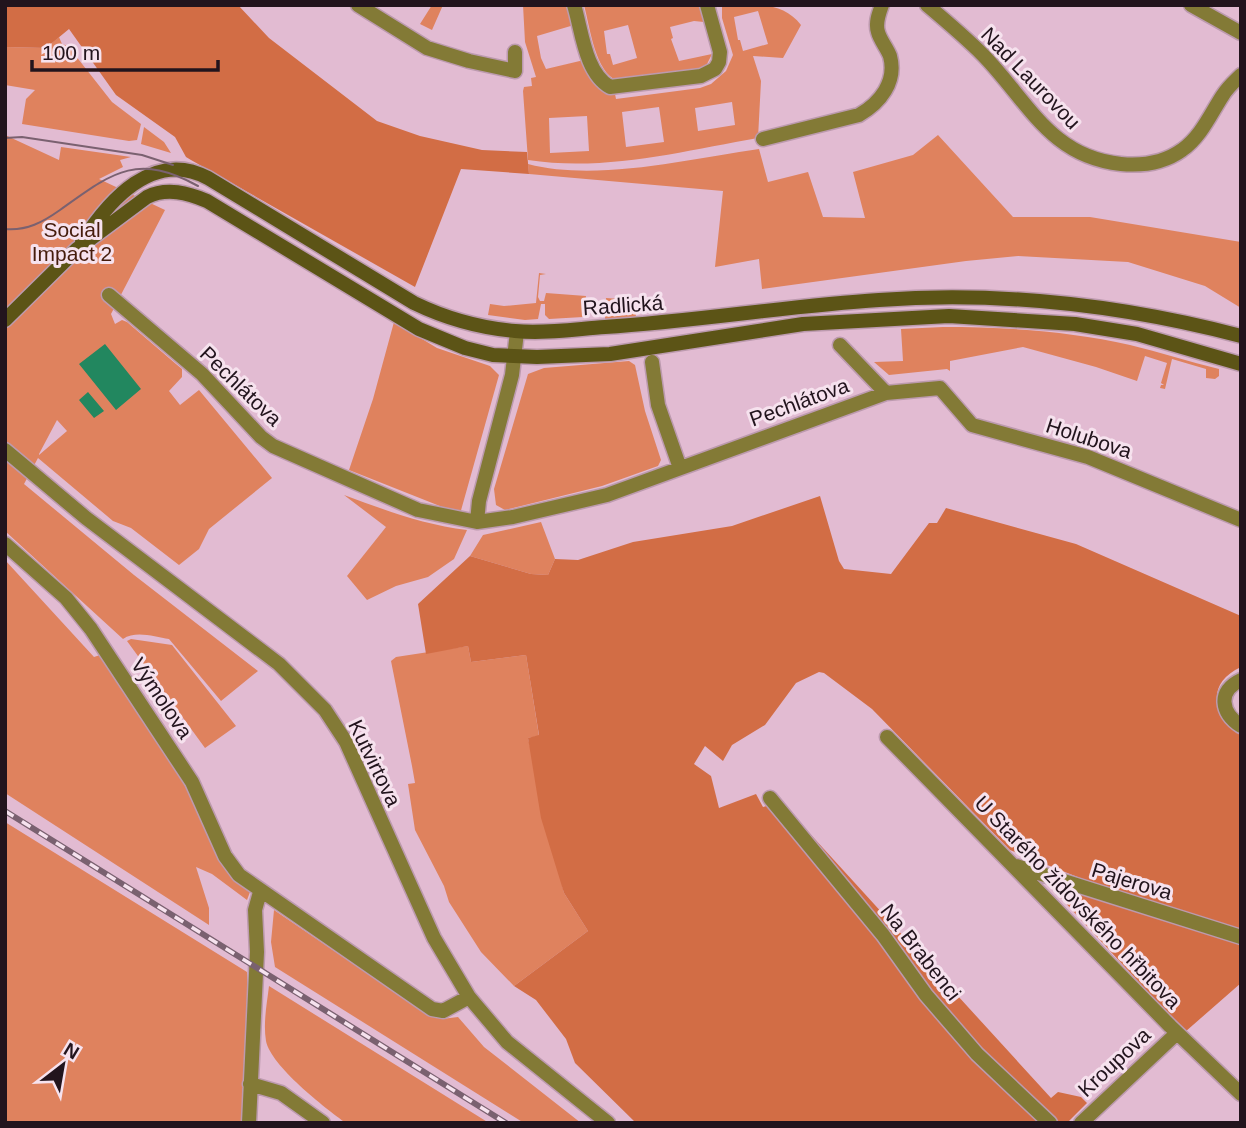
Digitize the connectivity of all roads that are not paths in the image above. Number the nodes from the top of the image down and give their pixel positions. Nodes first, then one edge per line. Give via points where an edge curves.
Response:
1 (358, 5) edge
2 (574, 5) edge
3 (707, 5) edge
4 (882, 5) edge
5 (927, 5) edge
6 (1191, 5) edge
7 (1241, 33) edge
8 (515, 52) dead end
9 (1241, 75) edge
10 (763, 139) dead end
11 (77, 249) junction
12 (109, 295) dead end
13 (5, 320) edge
14 (517, 331) junction
15 (1241, 336) edge
16 (840, 345) dead end
17 (514, 358) junction
18 (652, 362) dead end
19 (1241, 364) edge
20 (934, 386) joint
21 (886, 393) junction
22 (5, 450) edge
23 (680, 468) junction
24 (1241, 520) edge
25 (477, 522) junction
26 (5, 544) edge
27 (1241, 680) edge
28 (1241, 726) edge
29 (887, 737) dead end
30 (769, 798) dead end
31 (1011, 864) junction
32 (260, 892) junction
33 (1241, 937) edge
34 (468, 997) junction
35 (1177, 1033) junction
36 (250, 1084) junction
37 (1241, 1094) edge
38 (249, 1123) edge
39 (323, 1123) edge
40 (608, 1123) edge
41 (1050, 1123) edge
42 (1081, 1123) edge

1 - 8 street via 427,48 469,61 515,71
2 - 3 street via 592,67 610,87 701,76 715,69 720,52
4 - 10 street via 877,31 892,71 881,97 859,114
5 - 9 street, Nad Laurovou via 984,57 1046,130 1075,151 1104,162 1146,164 1180,152 1198,136 1225,91
6 - 7 street
11 - 13 main road, Radlická
11 - 14 main road, Radlická via 98,217 134,184 156,172 185,169 208,178 414,303 449,318
11 - 17 main road, Radlická via 150,195 163,191 190,195 227,212 436,338
12 - 25 street, Pechlátova via 202,374 273,446 418,510
14 - 15 main road, Radlická via 641,325 800,306 948,297 1086,304
14 - 17 street
16 - 21 street
17 - 19 main road, Radlická via 610,354 803,324 949,316 1075,324 1137,334
17 - 25 street
18 - 23 street via 658,405
20 - 21 street, Pechlátova
20 - 24 street, Holubova via 945,391 972,425 1088,457
21 - 23 street, Pechlátova
22 - 34 street, Kutvirtova via 86,518 279,664 325,710 346,742 434,938
23 - 25 street, Pechlátova via 607,495
26 - 32 street, Výmolova via 66,598 91,629 192,782 233,869
27 - 28 street via 1228,689 1223,705
29 - 31 street, U Starého židovského hřbitova
30 - 41 street, Na Brabenci via 977,1054
31 - 33 street, Pajerova
31 - 35 street, U Starého židovského hřbitova
32 - 34 street, Výmolova via 432,1009 443,1011
32 - 36 street via 255,910
34 - 40 street, Kutvirtova via 507,1042
35 - 37 street, U Starého židovského hřbitova
35 - 42 street, Kroupova
36 - 38 street
36 - 39 street via 281,1093

